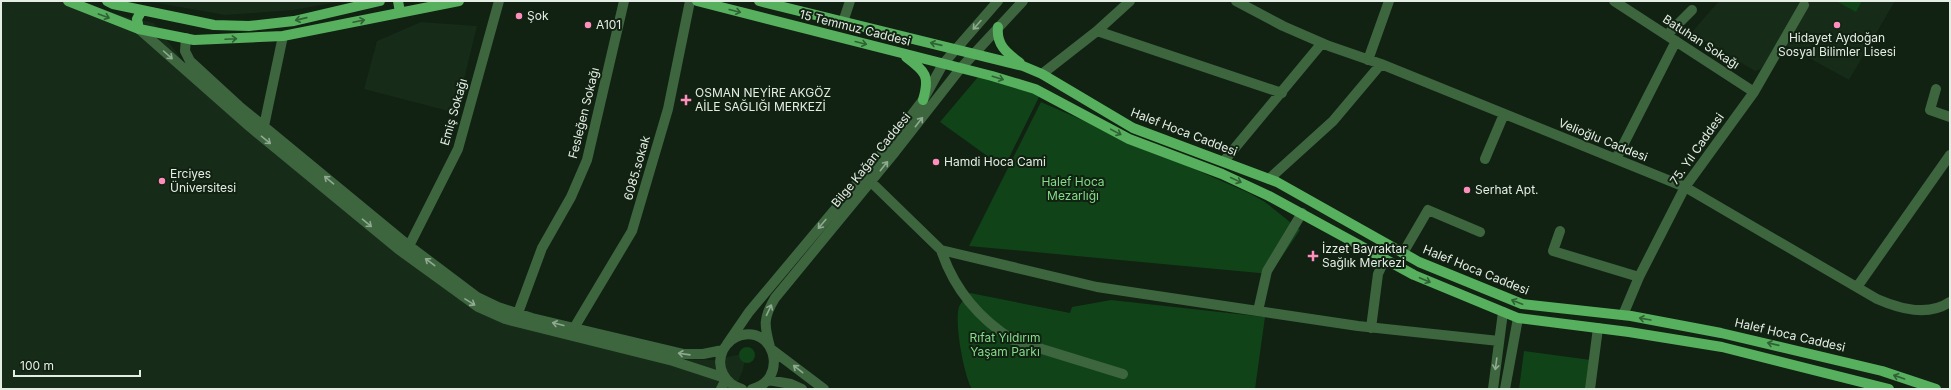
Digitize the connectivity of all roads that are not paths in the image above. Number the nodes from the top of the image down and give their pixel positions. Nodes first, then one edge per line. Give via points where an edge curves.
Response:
1 (68, 1) edge
2 (380, 1) edge
3 (398, 1) edge
4 (459, 1) edge
5 (499, 1) edge
6 (624, 1) edge
7 (690, 1) edge
8 (697, 1) edge
9 (759, 1) edge
10 (850, 1) edge
11 (998, 1) edge
12 (1023, 1) edge
13 (1130, 1) edge
14 (1236, 1) edge
15 (1389, 1) edge
16 (1614, 1) edge
17 (111, 2) edge
18 (128, 4) edge
19 (417, 5) edge
20 (1804, 5) dead end
21 (142, 10) junction
22 (1692, 10) dead end
23 (400, 12) junction
24 (180, 18) junction
25 (843, 22) junction
26 (998, 27) junction
27 (139, 29) junction
28 (1097, 31) junction
29 (283, 36) junction
30 (186, 38) junction
31 (1671, 38) junction
32 (1322, 43) junction
33 (956, 49) junction
34 (974, 53) junction
35 (901, 54) junction
36 (1368, 60) junction
37 (943, 64) junction
38 (1381, 64) junction
39 (1023, 66) junction
40 (960, 69) junction
41 (1042, 74) junction
42 (1936, 89) dead end
43 (1754, 92) junction
44 (1282, 93) junction
45 (923, 100) junction
46 (1504, 114) junction
47 (1950, 117) edge
48 (264, 126) junction
49 (1950, 155) edge
50 (1485, 159) dead end
51 (1616, 159) junction
52 (1224, 161) junction
53 (1269, 179) junction
54 (871, 182) junction
55 (1685, 187) junction
56 (1302, 213) junction
57 (1560, 231) dead end
58 (1480, 232) dead end
59 (409, 246) junction
60 (941, 250) junction
61 (1403, 253) junction
62 (1385, 259) junction
63 (1639, 277) junction
64 (1857, 287) junction
65 (1950, 302) edge
66 (1258, 311) junction
67 (1503, 312) junction
68 (518, 313) junction
69 (1623, 316) junction
70 (1518, 318) junction
71 (574, 328) junction
72 (1371, 328) junction
73 (1598, 328) junction
74 (1499, 341) junction
75 (725, 347) junction
76 (771, 348) junction
77 (1123, 374) dead end
78 (725, 378) junction
79 (768, 380) junction
80 (721, 389) edge
81 (742, 389) edge
82 (752, 389) edge
83 (802, 389) edge
84 (824, 389) edge
85 (1493, 389) edge
86 (1505, 389) edge
87 (1590, 389) edge
88 (1889, 389) edge
89 (1936, 389) edge

1 -> 27 main road
2 -> 24 main road via 294,21 249,26 214,25
3 - 23 main road
4 - 19 main road
5 - 59 street, Emiş Sokağı via 458,149
6 - 68 street, Fesleğen Sokağı via 587,160 571,197 542,248
7 - 71 street, 6085.sokak via 668,109 632,232
8 -> 35 main road, 15 Temmuz Caddesi
9 - 25 main road, 15 Temmuz Caddesi
10 - 25 street
11 -> 33 street, Bilge Kağan Caddesi
12 - 26 street, Bilge Kağan Caddesi
13 - 28 street
14 - 32 street, Velioğlu Caddesi via 1282,26
15 - 36 street
16 - 31 street, Batuhan Sokağı
17 - 18 main road
18 - 21 main road
19 - 23 main road
20 - 43 street, 75. Yıl Caddesi
21 - 24 main road
21 - 27 main road via 137,19
22 - 31 street
29 -> 23 main road
24 - 30 main road via 186,29
33 -> 25 main road, 15 Temmuz Caddesi
26 - 34 street, Bilge Kağan Caddesi
26 - 39 main road via 997,34 1003,49
27 - 30 main road
27 -> 78 street via 398,249 478,307 505,319 673,361
28 - 41 street
28 - 44 street
30 -> 29 main road
29 - 48 street
30 - 48 street via 185,51 190,61
31 - 43 street, Batuhan Sokağı
31 - 51 street
32 - 36 street, Velioğlu Caddesi
32 - 44 street
33 - 34 main road, 15 Temmuz Caddesi
33 - 37 street, Bilge Kağan Caddesi
34 - 39 main road, Halef Hoca Caddesi
34 - 40 street, Bilge Kağan Caddesi
35 - 37 main road, 15 Temmuz Caddesi
35 - 45 main road via 926,77 928,84
36 - 38 street, Velioğlu Caddesi
37 - 40 main road, 15 Temmuz Caddesi
37 - 45 street, Bilge Kağan Caddesi
38 - 46 street, Velioğlu Caddesi
38 - 53 street via 1333,121
39 - 41 main road, Halef Hoca Caddesi
54 -> 40 street, Bilge Kağan Caddesi
40 -> 56 main road, Halef Hoca Caddesi via 1035,89 1129,139 1222,174
41 - 52 main road, Halef Hoca Caddesi via 1133,128
42 - 47 street via 1930,110
43 - 55 street, 75. Yıl Caddesi
44 - 52 street
45 -> 75 street, Bilge Kağan Caddesi via 888,146 749,312
46 - 50 street
46 - 51 street, Velioğlu Caddesi
59 -> 48 street
49 - 64 street
51 - 55 street, Velioğlu Caddesi
52 - 53 main road, Halef Hoca Caddesi
53 - 61 main road, Halef Hoca Caddesi
54 - 60 street
76 -> 54 street, Bilge Kağan Caddesi via 764,326 770,306
55 - 63 street, 75. Yıl Caddesi
55 - 64 street, Velioğlu Caddesi
56 - 62 main road, Halef Hoca Caddesi
56 - 66 street via 1267,271
57 - 63 street via 1553,251
58 - 61 street via 1428,210
68 -> 59 street via 477,297
60 - 66 street via 1098,288
60 - 77 street via 950,273 968,303 1004,334 1013,340
69 -> 61 main road, Halef Hoca Caddesi via 1522,304
62 -> 67 main road, Halef Hoca Caddesi via 1414,275
62 - 72 street via 1378,274
63 - 69 street, 75. Yıl Caddesi
64 - 65 street, Velioğlu Caddesi via 1886,303 1915,310 1934,309
66 - 72 street
67 - 70 main road, Halef Hoca Caddesi
67 - 74 street
71 -> 68 street
89 -> 69 main road, Halef Hoca Caddesi via 1882,371 1793,349
70 - 73 main road, Halef Hoca Caddesi
70 - 86 street
75 -> 71 street via 703,354 684,354
72 - 74 street
73 - 87 street
73 - 88 main road, Halef Hoca Caddesi via 1722,348
74 -> 85 street
75 - 76 street via 739,336 753,335 766,341
75 - 78 street via 720,364
76 - 79 street, Bilge Kağan Caddesi via 775,360
84 -> 76 street
78 - 80 street
78 - 81 street
79 - 82 street
79 - 83 street via 791,384

